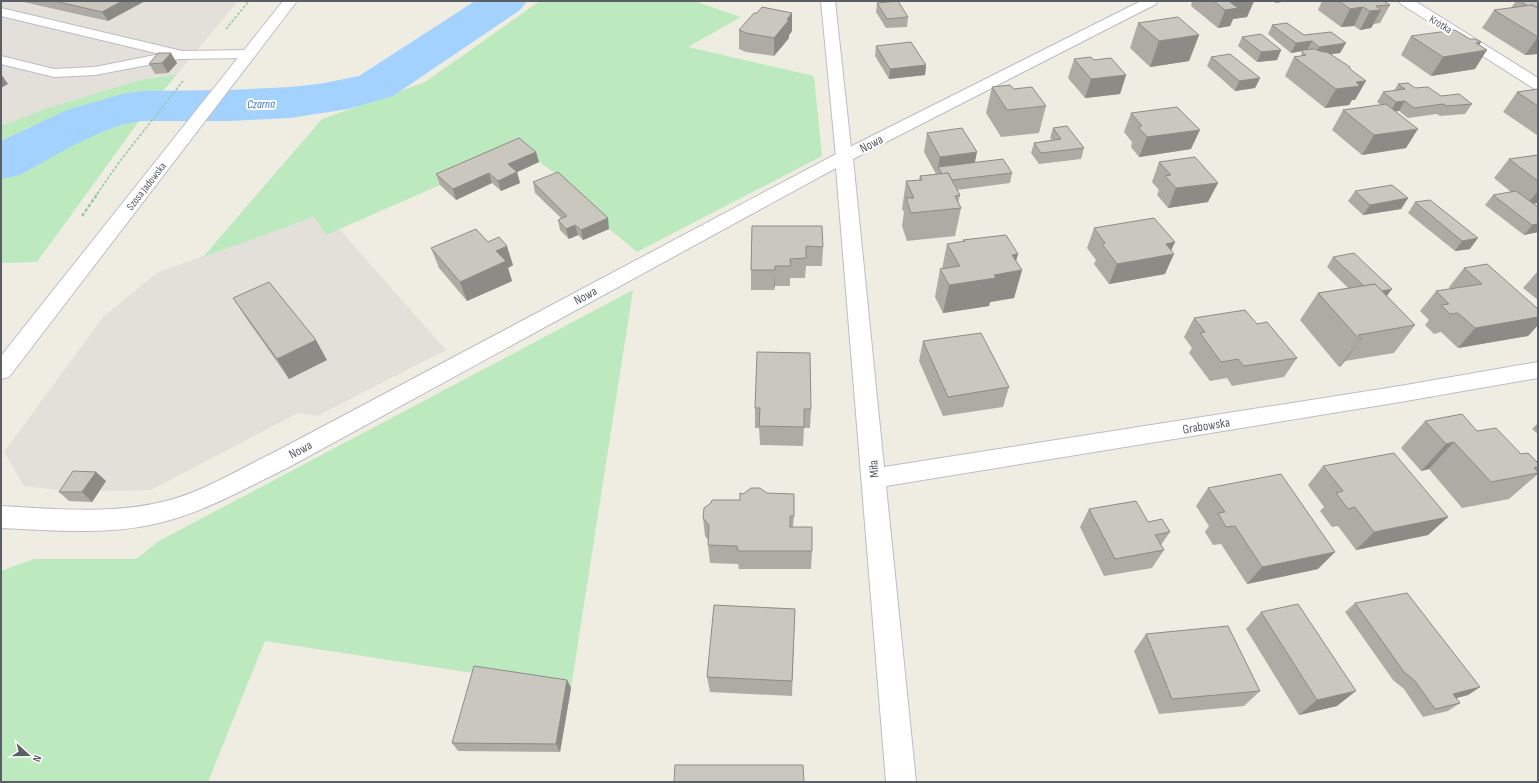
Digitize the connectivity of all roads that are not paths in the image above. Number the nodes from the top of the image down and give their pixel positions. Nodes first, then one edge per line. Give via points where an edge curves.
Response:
1 (290, 1) edge
2 (828, 1) edge
3 (1151, 1) edge
4 (1406, 1) edge
5 (1, 12) edge
6 (249, 54) junction
7 (182, 55) junction
8 (1, 60) edge
9 (1538, 84) edge
10 (844, 157) junction
11 (1538, 370) edge
12 (1, 371) edge
13 (874, 478) junction
14 (1, 517) edge
15 (901, 782) edge

1 - 6 street, Szosa Jadowska
2 - 10 street, Miła
3 - 10 street, Nowa
4 - 9 street, Krótka
5 - 7 street
6 - 7 street
6 - 12 street, Szosa Jadowska
7 - 8 street via 95,71 54,72
10 - 13 street, Miła
10 - 14 street, Nowa via 281,460 196,500 170,510 112,519
11 - 13 street, Grabowska
13 - 15 street, Miła

